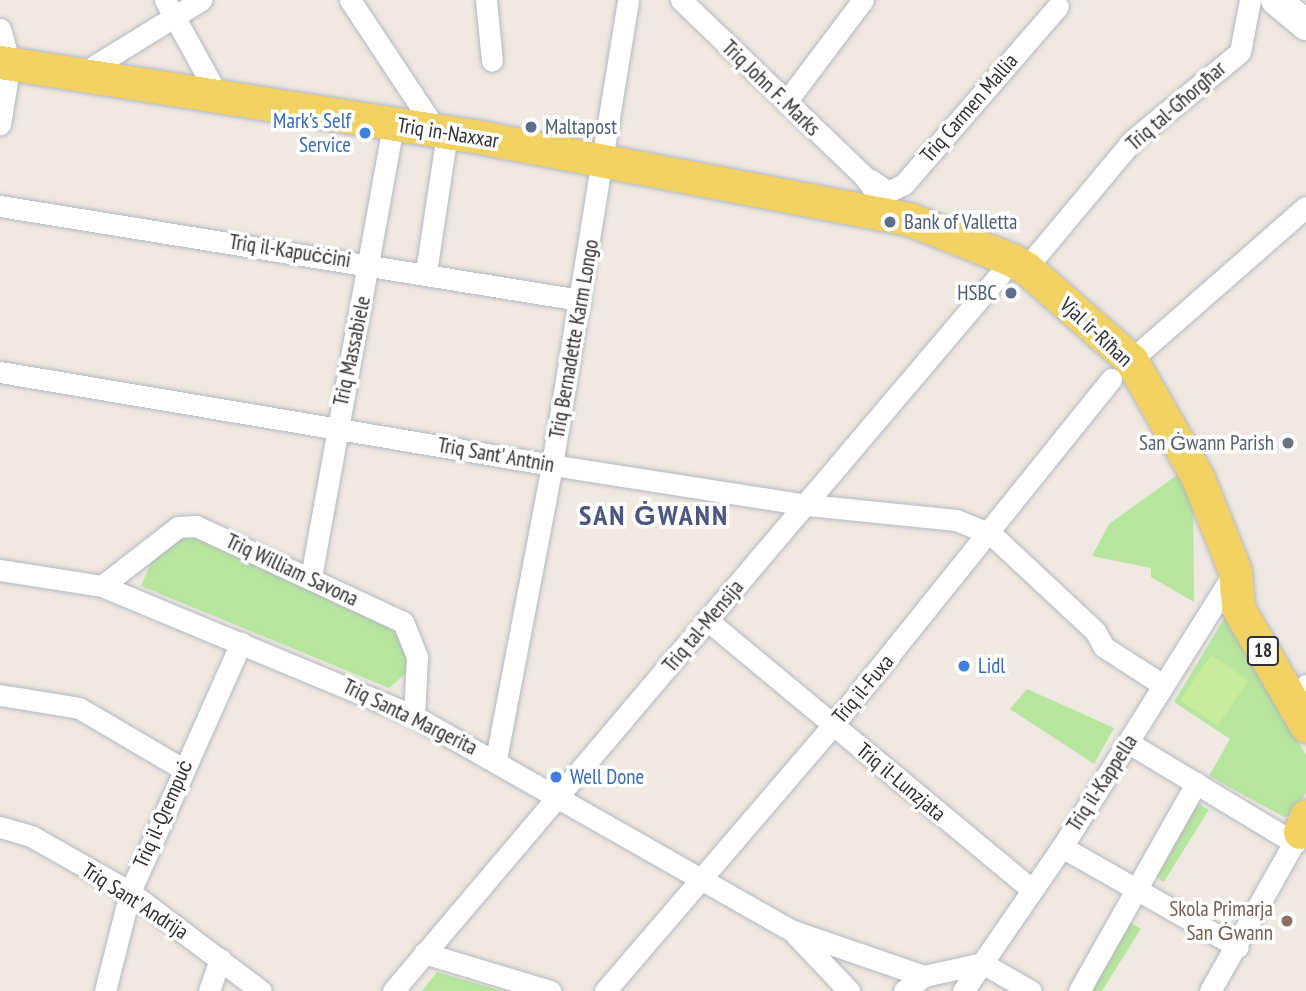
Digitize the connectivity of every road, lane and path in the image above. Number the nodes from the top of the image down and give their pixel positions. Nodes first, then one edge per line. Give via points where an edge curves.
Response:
1 (201, 0) edge
2 (350, 0) edge
3 (486, 0) edge
4 (628, 0) edge
5 (681, 0) edge
6 (863, 0) edge
7 (1250, 0) edge
8 (1276, 0) edge
9 (1058, 6) dead end
10 (170, 8) edge
11 (1306, 25) edge
12 (0, 29) edge
13 (492, 61) dead end
14 (5, 63) edge
15 (83, 73) junction
16 (217, 94) junction
17 (786, 102) junction
18 (0, 124) edge
19 (393, 124) junction
20 (442, 132) junction
21 (604, 162) junction
22 (863, 175) junction
23 (904, 184) junction
24 (0, 206) edge
25 (1306, 207) edge
26 (857, 210) junction
27 (901, 218) junction
28 (370, 263) junction
29 (1019, 264) junction
30 (426, 272) junction
31 (580, 300) junction
32 (1121, 369) junction
33 (0, 372) edge
34 (336, 426) junction
35 (552, 466) junction
36 (808, 505) junction
37 (991, 534) junction
38 (0, 570) edge
39 (1235, 571) junction
40 (311, 577) junction
41 (102, 586) junction
42 (707, 620) junction
43 (241, 643) junction
44 (1163, 685) junction
45 (1306, 686) edge
46 (0, 695) edge
47 (414, 716) junction
48 (833, 725) junction
49 (1306, 726) edge
50 (1129, 743) junction
51 (496, 759) junction
52 (183, 769) junction
53 (1196, 783) junction
54 (559, 799) junction
55 (0, 827) edge
56 (1302, 830) edge
57 (1062, 846) junction
58 (699, 880) junction
59 (1135, 889) junction
60 (1032, 890) junction
61 (130, 892) junction
62 (793, 931) junction
63 (1238, 947) junction
64 (424, 953) junction
65 (220, 959) junction
66 (982, 963) junction
67 (924, 975) junction
68 (105, 991) edge
69 (209, 991) edge
70 (261, 991) edge
71 (393, 991) edge
72 (550, 991) edge
73 (604, 991) edge
74 (849, 991) edge
75 (904, 991) edge
76 (963, 991) edge
77 (1031, 991) edge
78 (1079, 991) edge
79 (1210, 991) edge

1 - 10 street
2 - 20 street
3 - 13 street
4 - 21 street, Triq Bernadette Karm Longo
5 - 17 street, Triq John F. Marks
6 - 17 street
7 - 29 street, Triq tal-Għorgħar via 1240,52 1134,139
8 - 11 main road
9 - 23 street, Triq Carmen Mallia
10 - 15 street
10 - 16 street
12 - 14 street
14 - 15 main road, Triq in-Naxxar
14 - 18 street
15 - 16 main road, Triq in-Naxxar
16 - 19 main road, Triq in-Naxxar
17 - 22 street, Triq John F. Marks
19 - 20 main road, Triq in-Naxxar
19 - 28 street, Triq Massabiele
20 - 21 main road, Triq in-Naxxar
20 - 30 street
21 - 26 main road, Triq in-Naxxar
21 - 31 street, Triq Bernadette Karm Longo
22 - 23 street, Triq John F. Marks via 888,192
22 - 26 street via 864,194
22 - 27 street, Triq John F. Marks
23 - 27 street
24 - 28 street, Triq il-Kapuċċini
25 - 32 street, Triq il-Fuxa
26 - 27 main road, Triq in-Naxxar
27 - 29 main road, Triq in-Naxxar
28 - 30 street, Triq il-Kapuċċini
28 - 34 street, Triq Massabiele
29 - 32 main road, Vjal ir-Riħan
29 - 36 street, Triq tal-Mensija
30 - 31 street, Triq il-Kapuċċini
31 - 35 street, Triq Bernadette Karm Longo
32 - 37 street, Triq il-Fuxa
32 - 39 main road, Vjal ir-Riħan via 1197,476
33 - 34 street, Triq Sant' Antnin
34 - 35 street, Triq Sant' Antnin
34 - 40 street, Triq Massabiele
35 - 36 street, Triq Sant' Antnin
35 - 51 street, Triq Bernadette Karm Longo
36 - 37 street, Triq Sant' Antnin via 956,520
36 - 42 street, Triq tal-Mensija
37 - 44 street via 1095,631 1104,647
37 - 48 street, Triq il-Fuxa
38 - 41 street, Triq Santa Margerita
39 - 44 street, Triq il-Kappella
39 - 45 main road, Vjal ir-Riħan / 18 via 1262,602
39 - 49 main road, Vjal ir-Riħan / 18 via 1238,608
40 - 41 street, Triq William Savona via 187,526 178,527
40 - 47 street, Triq William Savona via 403,622 417,657
41 - 43 street, Triq Santa Margerita
42 - 48 street, Triq il-Lunzjata
42 - 54 street, Triq tal-Mensija
43 - 47 street, Triq Santa Margerita
43 - 52 street, Triq il-Qrempuċ
44 - 50 street, Triq il-Kappella
46 - 52 street via 79,708
47 - 51 street, Triq Santa Margerita
48 - 58 street, Triq il-Fuxa
48 - 60 street, Triq il-Lunzjata
50 - 53 street
50 - 57 street, Triq il-Kappella
51 - 54 street, Triq Santa Margerita
52 - 61 street, Triq il-Qrempuċ
53 - 56 street
53 - 59 street
54 - 58 street, Triq Santa Margerita
54 - 64 street, Triq tal-Mensija
55 - 61 street, Triq Sant' Andrija via 31,836
56 - 63 street
57 - 59 street
57 - 60 street, Triq il-Kappella
58 - 62 street, Triq Santa Margerita
58 - 73 street, Triq il-Fuxa
59 - 63 street
59 - 78 street
60 - 66 street, Triq il-Kappella
61 - 65 street, Triq Sant' Andrija
61 - 68 street, Triq il-Qrempuċ
62 - 67 street, Triq Santa Margerita
62 - 74 street, Triq Santa Margerita
63 - 79 street
64 - 71 street, Triq tal-Mensija
64 - 72 street
65 - 69 street
65 - 70 street, Triq Sant' Andrija
66 - 67 street
66 - 76 street, Triq il-Kappella
66 - 77 street
67 - 75 street

